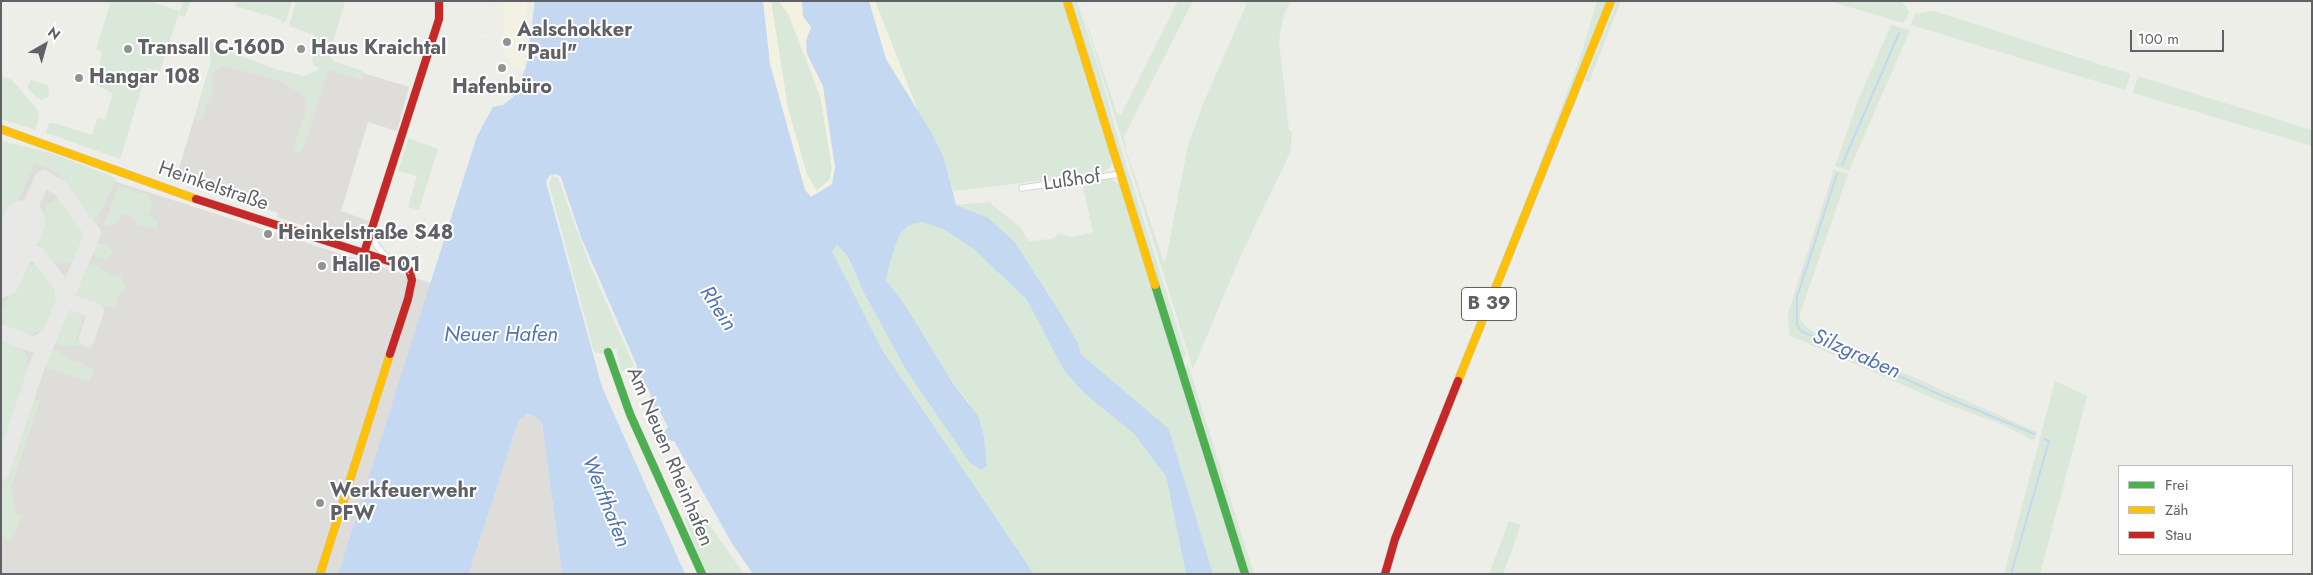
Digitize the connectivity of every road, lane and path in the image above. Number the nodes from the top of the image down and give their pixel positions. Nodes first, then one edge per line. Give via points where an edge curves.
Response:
1 (440, 1) edge
2 (1067, 1) edge
3 (1612, 1) edge
4 (1, 129) edge
5 (1121, 174) junction
6 (1022, 188) dead end
7 (373, 226) junction
8 (364, 253) junction
9 (390, 262) junction
10 (608, 352) dead end
11 (320, 574) edge
12 (702, 574) edge
13 (1245, 574) edge
14 (1385, 574) edge

1 - 7 street via 439,19
2 - 5 street
3 - 14 street, B 39 via 1412,495
4 - 8 street, Heinkelstraße via 192,198
5 - 6 street, Lußhof
5 - 13 street
7 - 8 street
7 - 9 street via 376,245
8 - 9 street, Heinkelstraße
9 - 11 street, Heinkelstraße via 404,266 412,276 408,299
10 - 12 street, Am Neuen Rheinhafen via 630,414

